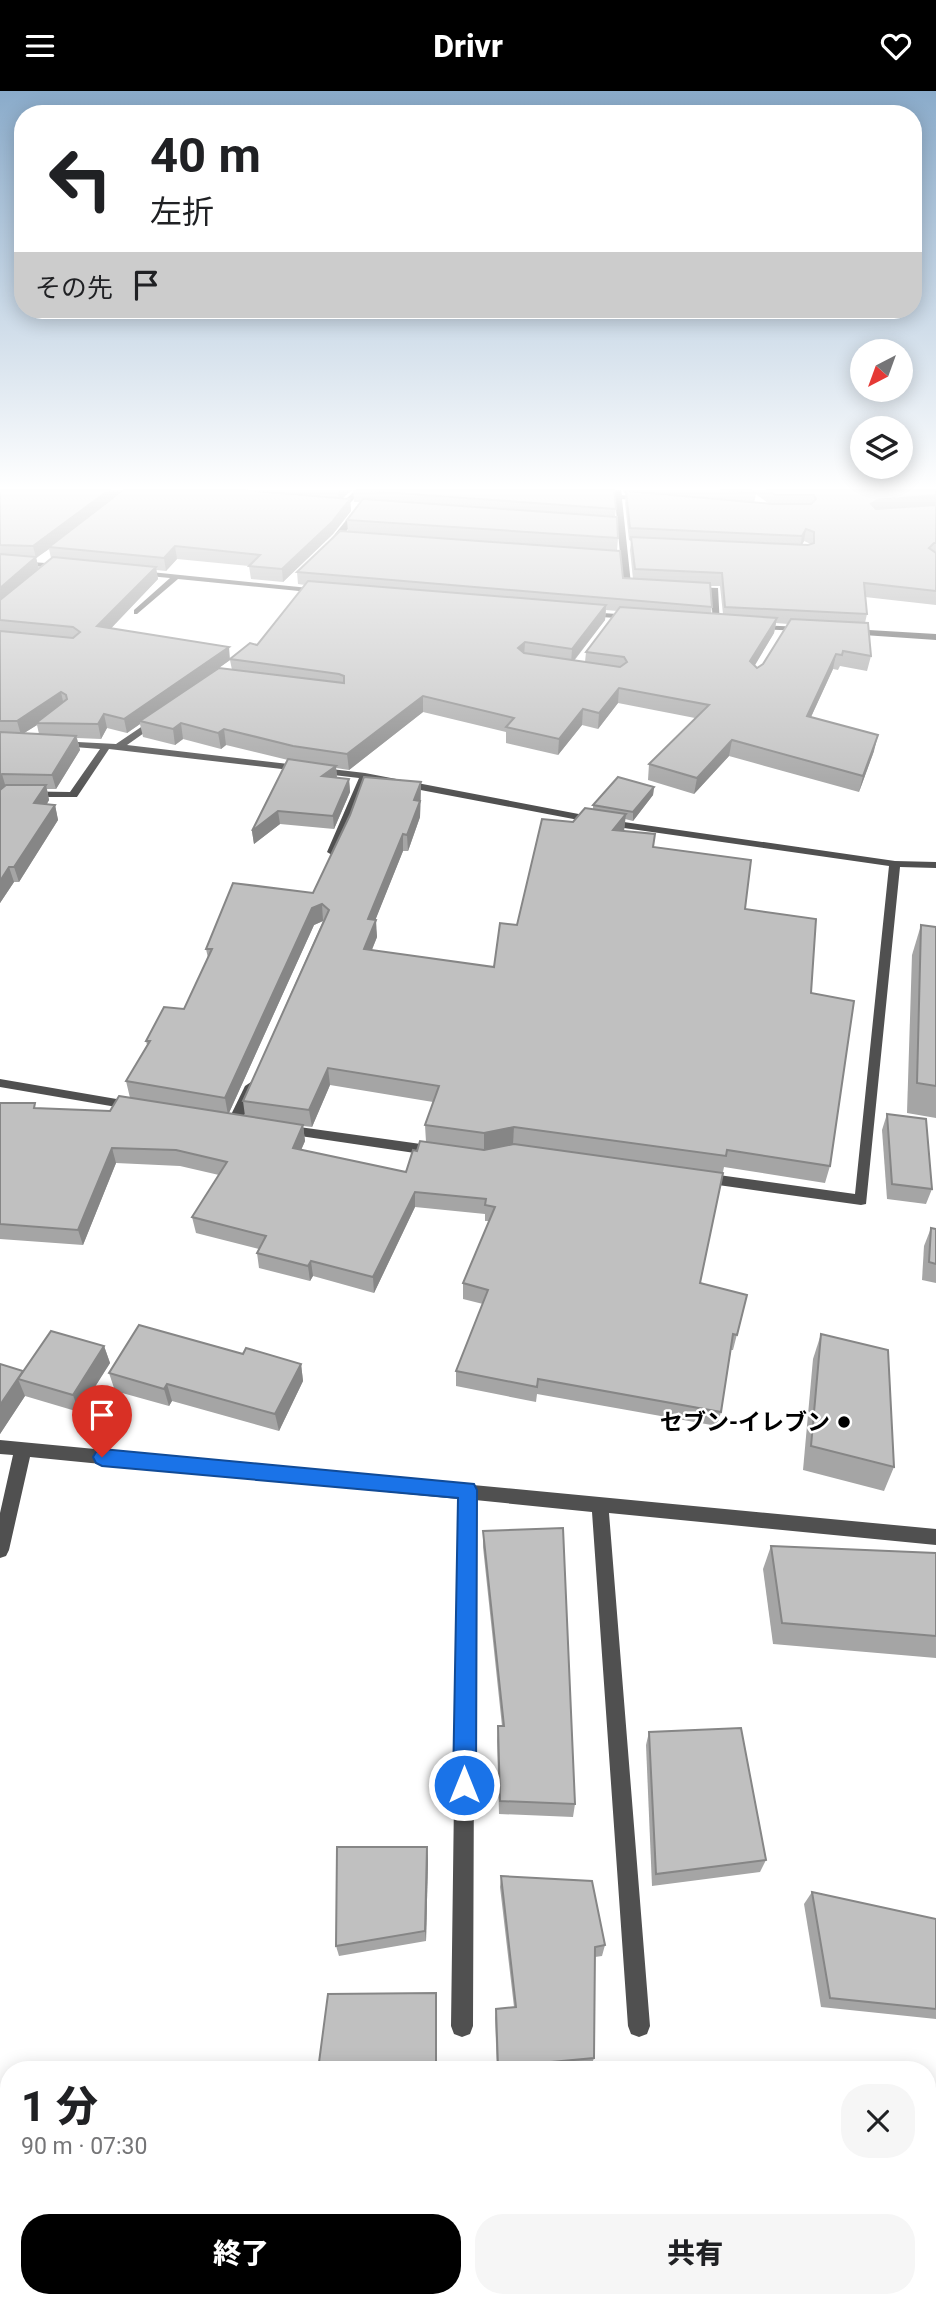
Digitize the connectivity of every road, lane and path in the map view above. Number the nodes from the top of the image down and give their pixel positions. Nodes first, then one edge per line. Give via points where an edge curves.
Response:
1 (157, 593) edge
2 (303, 593) edge
3 (715, 593) edge
4 (298, 600) edge
5 (136, 612) dead end
6 (576, 613) edge
7 (616, 616) junction
8 (641, 618) edge
9 (705, 624) edge
10 (717, 625) junction
11 (731, 625) edge
12 (744, 626) edge
13 (608, 627) edge
14 (785, 628) junction
15 (813, 630) edge
16 (840, 632) edge
17 (936, 637) edge
18 (779, 638) edge
19 (163, 716) edge
20 (52, 742) edge
21 (106, 745) junction
22 (118, 747) junction
23 (365, 776) junction
24 (0, 802) edge
25 (332, 852) edge
26 (895, 864) junction
27 (936, 865) edge
28 (256, 1074) edge
29 (0, 1083) edge
30 (152, 1109) edge
31 (234, 1123) edge
32 (274, 1129) edge
33 (445, 1153) edge
34 (687, 1176) edge
35 (0, 1447) edge
36 (23, 1450) junction
37 (467, 1490) junction
38 (600, 1503) junction
39 (936, 1537) edge
40 (0, 1550) edge
41 (462, 2026) dead end
42 (639, 2026) dead end

1 - 5 street
2 - 4 street
3 - 10 street
6 - 7 street
7 - 8 street
7 - 13 street
9 - 10 street
10 - 11 street
12 - 14 street
14 - 15 street
14 - 18 street
16 - 17 street
19 - 22 street
20 - 21 street
21 - 22 street
21 - 24 street via 73,795 6,794
22 - 23 street
23 - 25 street
23 - 26 street via 610,823
26 - 27 street
26 - 34 street via 861,1200
28 - 31 street
29 - 30 street
32 - 33 street
35 - 36 street
36 - 37 street
36 - 40 street
37 - 38 street
37 - 41 street
38 - 39 street
38 - 42 street

